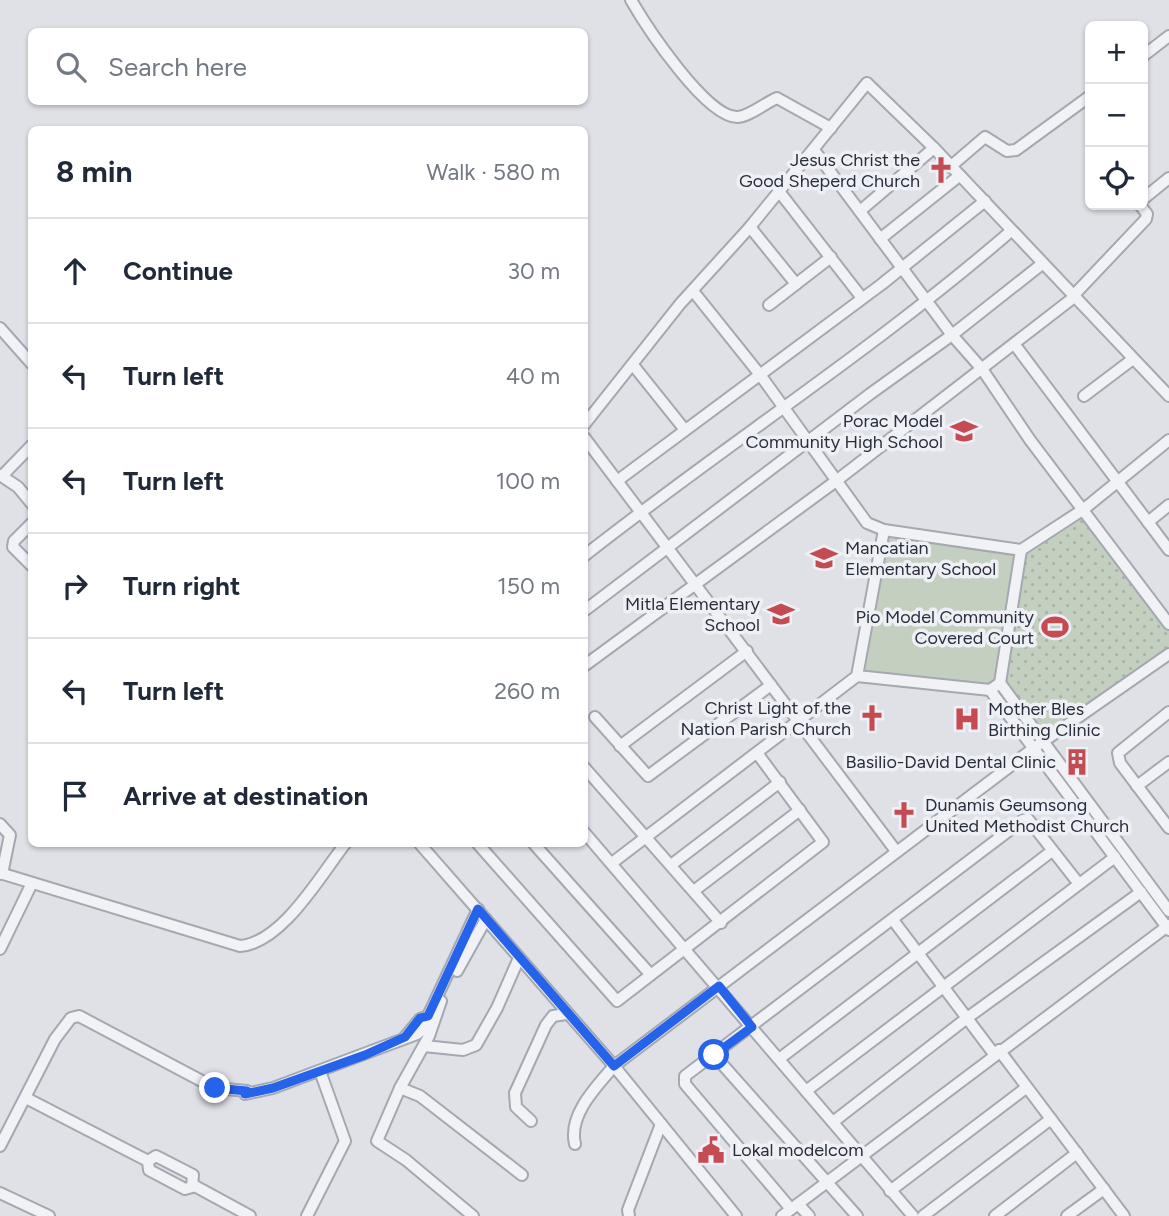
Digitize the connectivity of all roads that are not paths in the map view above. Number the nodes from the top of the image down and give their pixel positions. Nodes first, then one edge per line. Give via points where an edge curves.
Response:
1 (631, 0) edge
2 (1169, 36) edge
3 (1148, 52) edge
4 (1085, 100) edge
5 (831, 128) junction
6 (934, 148) junction
7 (814, 150) junction
8 (950, 167) junction
9 (959, 176) junction
10 (1169, 178) edge
11 (778, 190) junction
12 (1148, 195) edge
13 (985, 201) junction
14 (1144, 210) edge
15 (860, 211) junction
16 (750, 227) junction
17 (1011, 231) junction
18 (880, 239) junction
19 (831, 257) junction
20 (1042, 264) junction
21 (902, 268) junction
22 (796, 284) junction
23 (694, 291) junction
24 (1073, 297) junction
25 (862, 298) junction
26 (928, 302) junction
27 (769, 305) dead end
28 (0, 328) edge
29 (952, 335) junction
30 (1015, 345) junction
31 (1133, 359) junction
32 (28, 360) edge
33 (633, 365) junction
34 (982, 369) junction
35 (761, 376) junction
36 (1084, 396) dead end
37 (1169, 396) edge
38 (783, 407) junction
39 (588, 420) edge
40 (685, 430) junction
41 (1169, 440) edge
42 (588, 442) edge
43 (808, 442) junction
44 (28, 449) edge
45 (1, 476) edge
46 (1119, 480) junction
47 (617, 481) junction
48 (836, 481) junction
49 (28, 496) edge
50 (1169, 505) edge
51 (1084, 509) junction
52 (642, 511) junction
53 (1148, 522) junction
54 (28, 527) edge
55 (884, 530) junction
56 (668, 547) junction
57 (1021, 550) junction
58 (1169, 550) edge
59 (588, 553) edge
60 (28, 562) edge
61 (695, 584) junction
62 (588, 608) edge
63 (1169, 624) edge
64 (747, 651) junction
65 (1169, 654) edge
66 (588, 663) edge
67 (857, 676) junction
68 (1000, 682) junction
69 (771, 685) junction
70 (990, 690) junction
71 (1169, 712) edge
72 (595, 717) dead end
73 (798, 722) junction
74 (620, 746) junction
75 (1038, 746) junction
76 (757, 753) junction
77 (1169, 762) edge
78 (588, 772) edge
79 (780, 782) junction
80 (1138, 786) junction
81 (800, 810) junction
82 (1167, 821) edge
83 (0, 824) edge
84 (644, 835) junction
85 (588, 836) edge
86 (343, 847) edge
87 (423, 847) edge
88 (481, 847) edge
89 (537, 847) edge
90 (896, 851) junction
91 (1052, 851) junction
92 (1115, 857) junction
93 (612, 863) junction
94 (671, 865) junction
95 (1, 873) edge
96 (32, 883) junction
97 (1079, 884) junction
98 (695, 890) junction
99 (1141, 892) junction
100 (478, 909) junction
101 (1169, 911) edge
102 (486, 919) junction
103 (893, 920) junction
104 (721, 923) junction
105 (1168, 927) edge
106 (687, 948) junction
107 (0, 949) edge
108 (918, 953) junction
109 (519, 958) junction
110 (650, 974) junction
111 (719, 986) junction
112 (942, 986) junction
113 (566, 1014) junction
114 (967, 1018) junction
115 (752, 1027) junction
116 (424, 1046) junction
117 (996, 1052) junction
118 (714, 1055) junction
119 (779, 1059) junction
120 (614, 1066) junction
121 (320, 1071) junction
122 (1026, 1087) junction
123 (400, 1088) junction
124 (806, 1091) junction
125 (26, 1098) junction
126 (1051, 1119) junction
127 (531, 1121) dead end
128 (833, 1122) junction
129 (662, 1125) junction
130 (575, 1144) dead end
131 (0, 1146) edge
132 (1077, 1153) junction
133 (860, 1156) junction
134 (522, 1175) dead end
135 (827, 1183) junction
136 (1104, 1189) junction
137 (890, 1191) junction
138 (0, 1193) edge
139 (790, 1210) edge
140 (49, 1216) edge
141 (250, 1216) edge
142 (307, 1216) edge
143 (473, 1216) edge
144 (629, 1216) edge
145 (736, 1216) edge
146 (809, 1216) edge
147 (857, 1216) edge
148 (913, 1216) edge
149 (923, 1216) edge
150 (995, 1216) edge
151 (1067, 1216) edge
152 (1124, 1216) edge

1 - 5 street via 666,55 728,116 741,117 777,98
2 - 3 street
4 - 8 street via 1016,150 1007,151 987,136
5 - 6 street via 867,83
5 - 7 street
6 - 8 street
6 - 15 street
7 - 11 street
7 - 15 street
8 - 9 street
9 - 13 street
9 - 18 street
10 - 12 street
11 - 16 street
11 - 19 street
13 - 17 street
13 - 21 street
14 - 24 street via 1146,219
15 - 18 street
16 - 22 street
16 - 23 street
17 - 20 street
17 - 26 street
18 - 21 street
19 - 22 street
19 - 25 street
20 - 24 street
20 - 29 street
21 - 25 street
21 - 26 street
22 - 27 street
23 - 33 street
23 - 35 street
24 - 30 street
24 - 31 street
25 - 35 street
26 - 29 street
26 - 38 street
28 - 32 street
29 - 34 street
29 - 43 street
30 - 34 street
30 - 46 street
31 - 36 street
31 - 37 street
33 - 39 street
33 - 40 street
34 - 48 street
34 - 51 street
35 - 38 street
35 - 40 street
38 - 43 street
38 - 52 street
40 - 47 street
41 - 46 street
42 - 47 street
43 - 48 street
43 - 56 street
44 - 45 street
45 - 49 street
46 - 51 street
46 - 53 street
47 - 52 street
48 - 55 street via 867,523
48 - 61 street
50 - 53 street
51 - 57 street
51 - 63 street
52 - 56 street
52 - 59 street
53 - 58 street
54 - 60 street via 13,547
55 - 57 street
55 - 67 street
56 - 61 street
56 - 62 street
57 - 68 street
61 - 64 street
61 - 66 street
64 - 69 street
64 - 74 street
65 - 75 street
67 - 70 street
67 - 73 street
68 - 70 street
68 - 75 street
69 - 73 street
69 - 74 street via 650,775
70 - 75 street
71 - 80 street via 1118,751 1119,761
72 - 74 street
73 - 76 street
73 - 90 street
75 - 90 street
75 - 92 street
75 - 101 street
76 - 79 street
76 - 84 street
77 - 80 street
78 - 84 street
79 - 81 street
79 - 94 street
80 - 82 street
81 - 98 street
81 - 104 street via 823,841 821,845
83 - 95 street via 10,835
84 - 93 street
84 - 94 street
85 - 93 street
86 - 96 street via 284,921 254,945 240,946
87 - 100 street
88 - 110 street via 617,1001
89 - 110 street
90 - 111 street
91 - 97 street
91 - 103 street via 1028,819 1023,820
91 - 108 street
92 - 97 street
92 - 99 street
93 - 106 street
94 - 98 street
95 - 96 street
96 - 107 street
97 - 112 street
98 - 104 street
99 - 105 street
99 - 114 street
100 - 102 street
100 - 121 street via 428,1016 420,1018 405,1037
102 - 109 street
102 - 116 street via 438,1007
103 - 108 street
103 - 115 street
104 - 106 street
105 - 117 street
106 - 110 street
106 - 111 street
108 - 112 street
108 - 119 street
109 - 113 street
109 - 116 street via 476,1045 463,1050
111 - 115 street
111 - 120 street
112 - 114 street
112 - 124 street
113 - 120 street
113 - 127 street via 553,1016 547,1025 515,1093 516,1107
114 - 117 street
114 - 128 street
115 - 118 street
115 - 119 street
116 - 123 street
117 - 122 street
117 - 133 street
118 - 135 street
118 - 139 street via 685,1076 685,1084
119 - 124 street
120 - 129 street
120 - 130 street via 573,1126
121 - 125 street via 245,1094 247,1091 215,1088 79,1016 64,1023
121 - 142 street via 345,1141
122 - 126 street
122 - 137 street
123 - 134 street via 420,1096
123 - 143 street via 377,1141
124 - 128 street
125 - 131 street
125 - 141 street via 148,1161 154,1155 193,1175 193,1185
126 - 132 street
126 - 149 street
128 - 133 street
129 - 144 street
129 - 145 street
132 - 136 street
132 - 150 street
133 - 135 street
133 - 137 street
135 - 139 street
135 - 147 street
136 - 151 street
136 - 152 street
137 - 148 street
138 - 140 street
139 - 146 street

